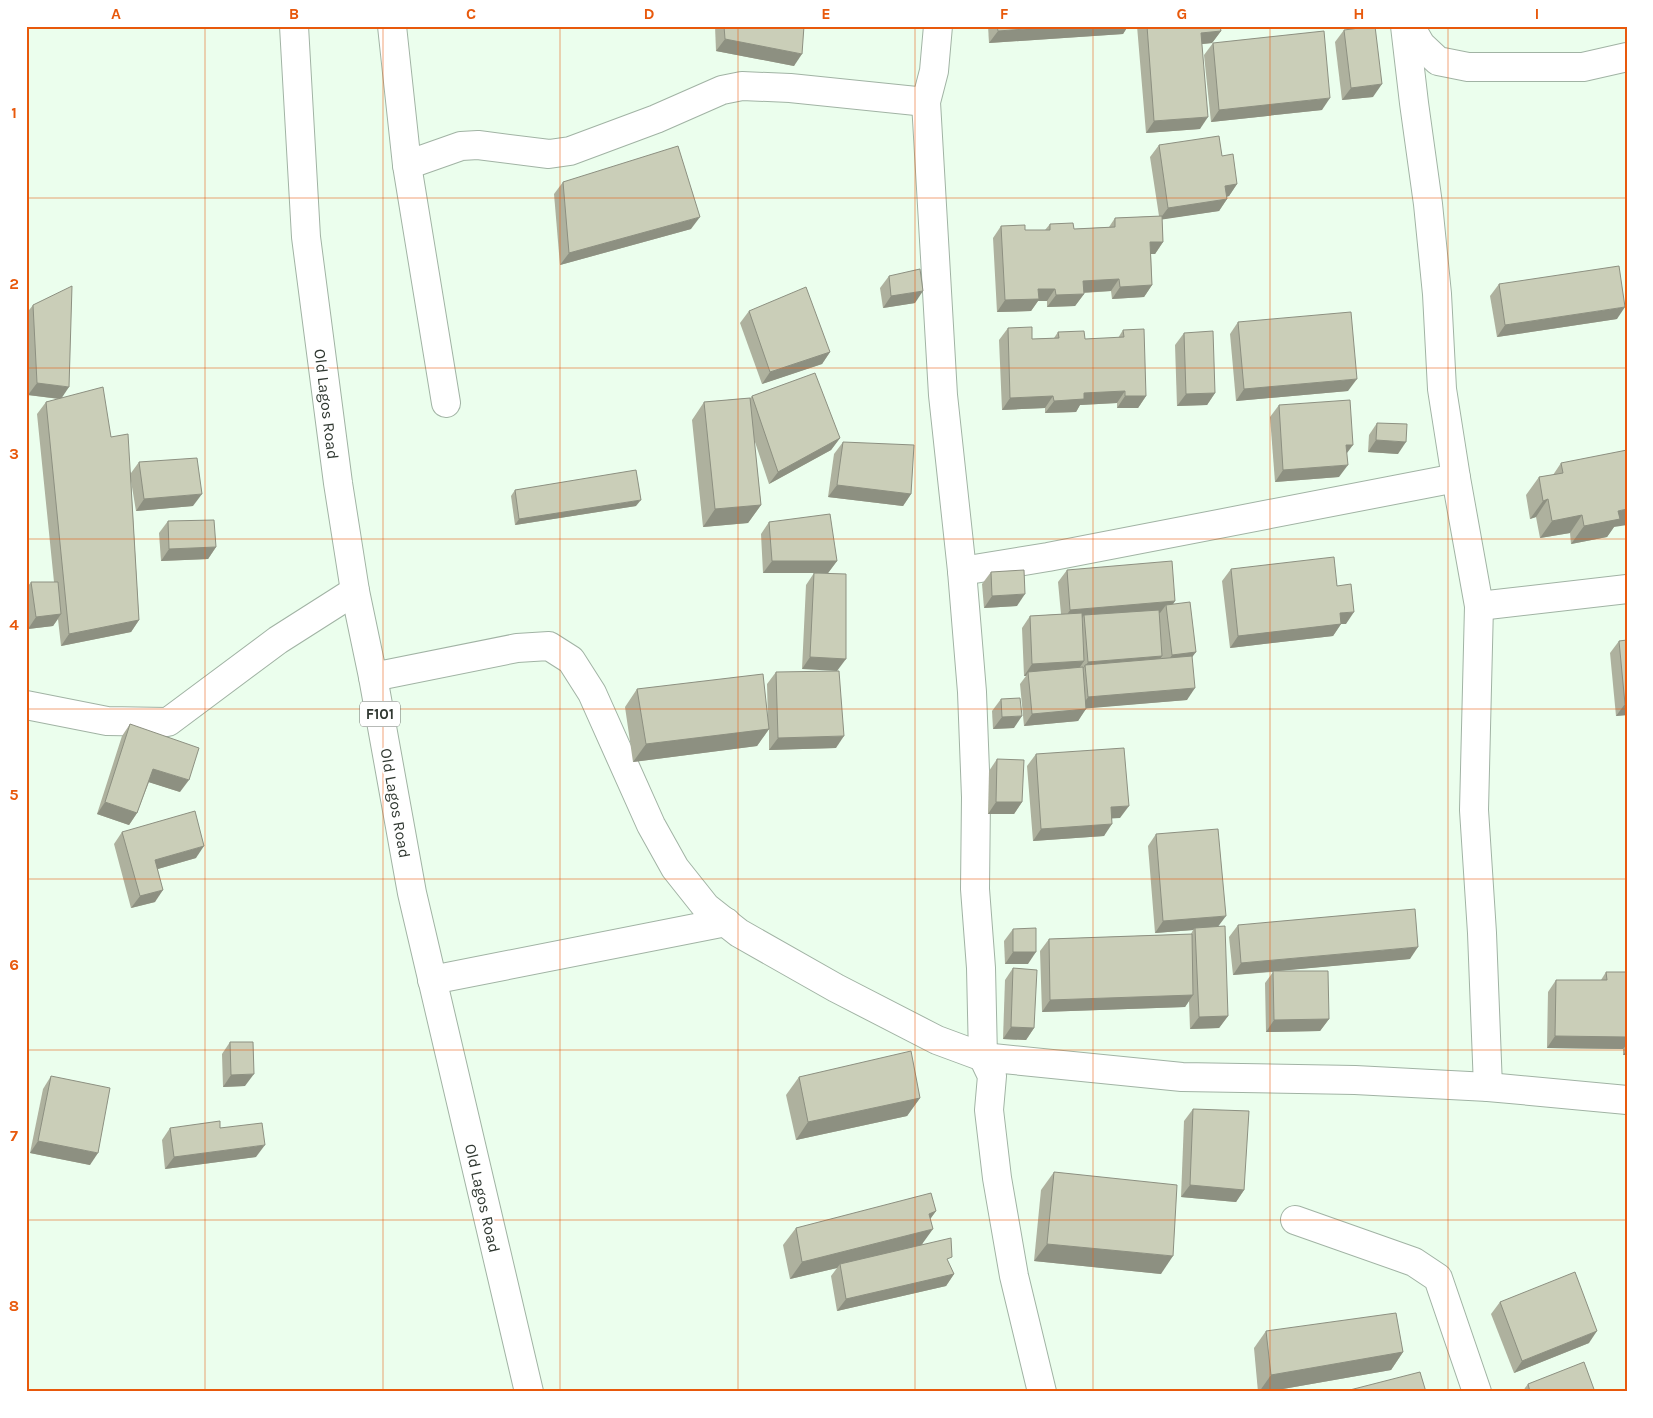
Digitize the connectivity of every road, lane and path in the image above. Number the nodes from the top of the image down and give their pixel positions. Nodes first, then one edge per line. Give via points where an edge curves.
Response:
1 (294, 26) edge
2 (392, 26) edge
3 (938, 26) edge
4 (1405, 26) edge
5 (1410, 26) edge
6 (1627, 57) edge
7 (926, 102) junction
8 (407, 165) junction
9 (446, 403) dead end
10 (1456, 478) junction
11 (962, 571) junction
12 (1627, 589) edge
13 (355, 591) junction
14 (1479, 606) junction
15 (373, 677) junction
16 (26, 706) edge
17 (726, 922) junction
18 (432, 980) junction
19 (983, 1057) junction
20 (1488, 1087) junction
21 (1627, 1100) edge
22 (1295, 1220) dead end
23 (529, 1392) edge
24 (1042, 1392) edge
25 (1477, 1392) edge

1 - 13 street, Old Lagos Road / F101 via 306,237
2 - 8 street
3 - 7 street via 934,71
4 - 10 street via 1428,204 1442,389
5 - 6 street via 1421,45 1438,61 1468,67 1583,67
7 - 8 street via 742,86 722,90 570,151 549,154 462,146
7 - 11 street via 943,395
8 - 9 street
10 - 11 street via 1058,556
10 - 14 street
11 - 19 street via 972,692 975,889
12 - 14 street
13 - 15 street, Old Lagos Road / F101
13 - 16 street via 278,640 168,722 107,721
14 - 20 street via 1474,810
15 - 17 street via 517,648 549,646 571,660 592,693 651,825 675,868 706,907
15 - 18 street, Old Lagos Road / F101 via 412,893
17 - 18 street
17 - 19 street via 836,988 937,1040
18 - 23 street, Old Lagos Road / F101
19 - 20 street via 1182,1077 1355,1080
19 - 24 street via 992,1076 989,1110 996,1178 1014,1276
20 - 21 street
22 - 25 street via 1414,1262 1438,1278

